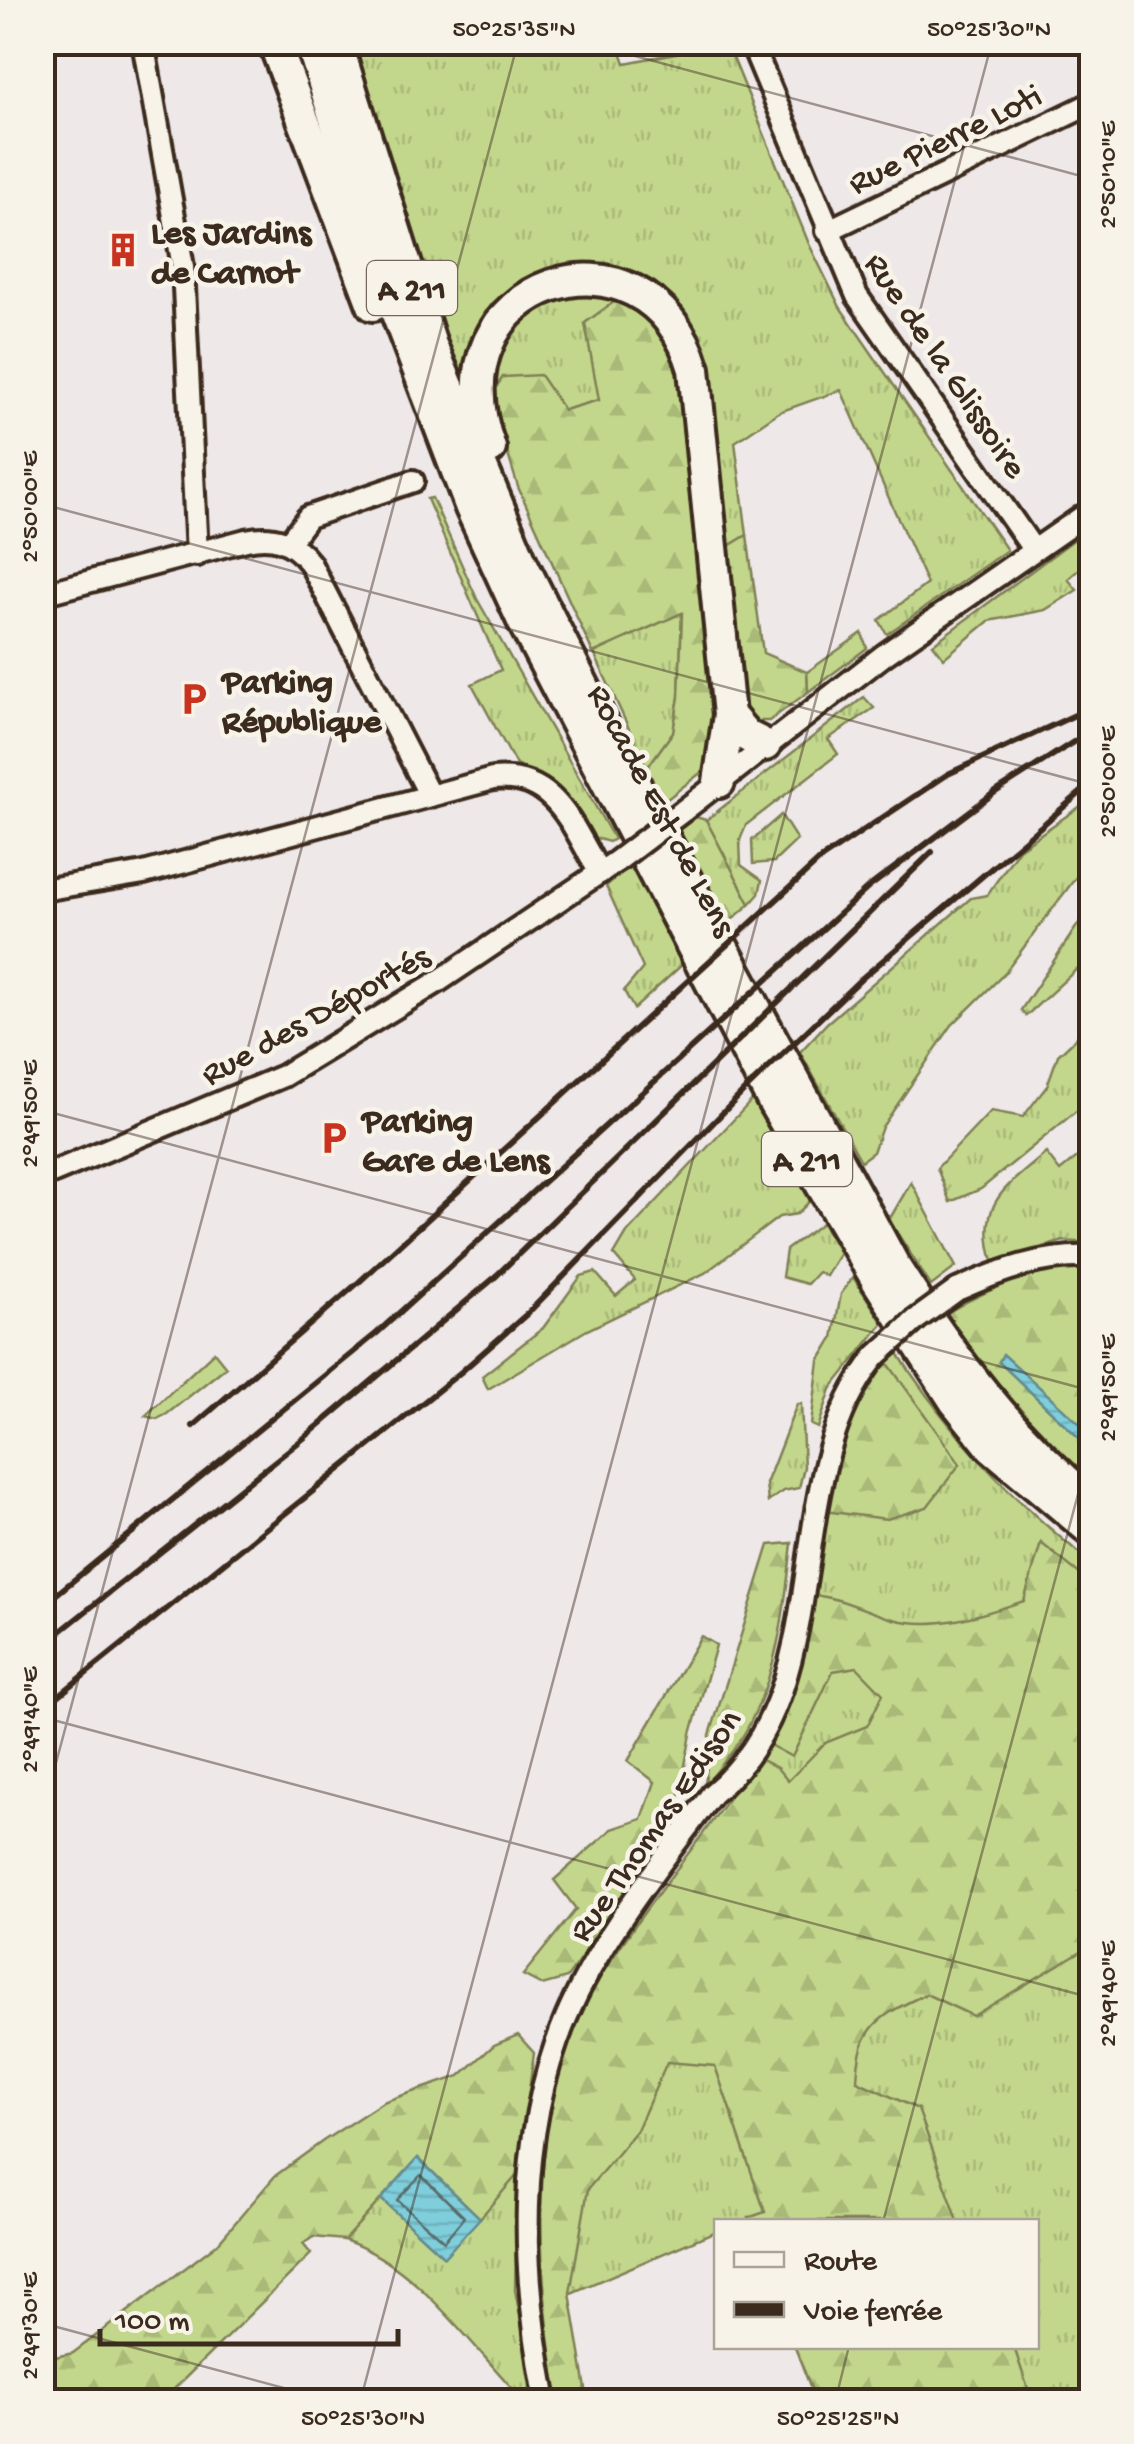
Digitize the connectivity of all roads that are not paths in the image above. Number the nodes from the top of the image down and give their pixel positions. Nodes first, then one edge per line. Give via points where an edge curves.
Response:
1 (143, 42) edge
2 (274, 42) edge
3 (311, 42) edge
4 (336, 42) edge
5 (751, 42) edge
6 (1092, 103) edge
7 (826, 231) junction
8 (446, 448) junction
9 (413, 481) dead end
10 (1092, 510) edge
11 (507, 528) junction
12 (289, 542) junction
13 (1033, 549) junction
14 (197, 555) junction
15 (42, 594) edge
16 (730, 715) junction
17 (765, 745) junction
18 (720, 782) junction
19 (430, 796) junction
20 (609, 867) junction
21 (42, 890) edge
22 (42, 1177) edge
23 (1092, 1257) edge
24 (1092, 1502) edge
25 (1092, 1531) edge
26 (546, 2402) edge

1 - 14 street via 182,267
2 - 8 highway via 413,408
3 - 8 highway, Rocade Est de Lens / A 211
4 - 11 highway, A 211 via 431,345
5 - 7 street, Rue de la Glissoire
6 - 7 street, Rue Pierre Loti
7 - 13 street, Rue de la Glissoire via 856,296
8 - 25 highway, Rocade Est de Lens / A 211 via 586,742 775,1105 877,1280 992,1447
9 - 12 street via 308,516
10 - 13 street, Rue des Déportés
11 - 16 highway via 508,491 476,384 490,338 506,314 550,286 601,281 648,298 677,326 694,369
11 - 24 highway, Rocade Est de Lens / A 211 via 609,738 896,1269 944,1346 1012,1431
12 - 14 street via 260,537
12 - 19 street via 310,564
13 - 17 street, Rue des Déportés
14 - 15 street
16 - 17 highway
16 - 18 highway
17 - 18 street, Rue des Déportés
18 - 20 street, Rue des Déportés, bridge
19 - 20 street via 516,776 552,794
19 - 21 street via 144,873
20 - 22 street, Rue des Déportés via 439,982 283,1076
23 - 26 street, Rue Thomas Edison, bridge via 1024,1263 958,1290 876,1356 850,1394 831,1436 783,1680 729,1780 624,1914 567,2016 547,2074 528,2200 529,2281

